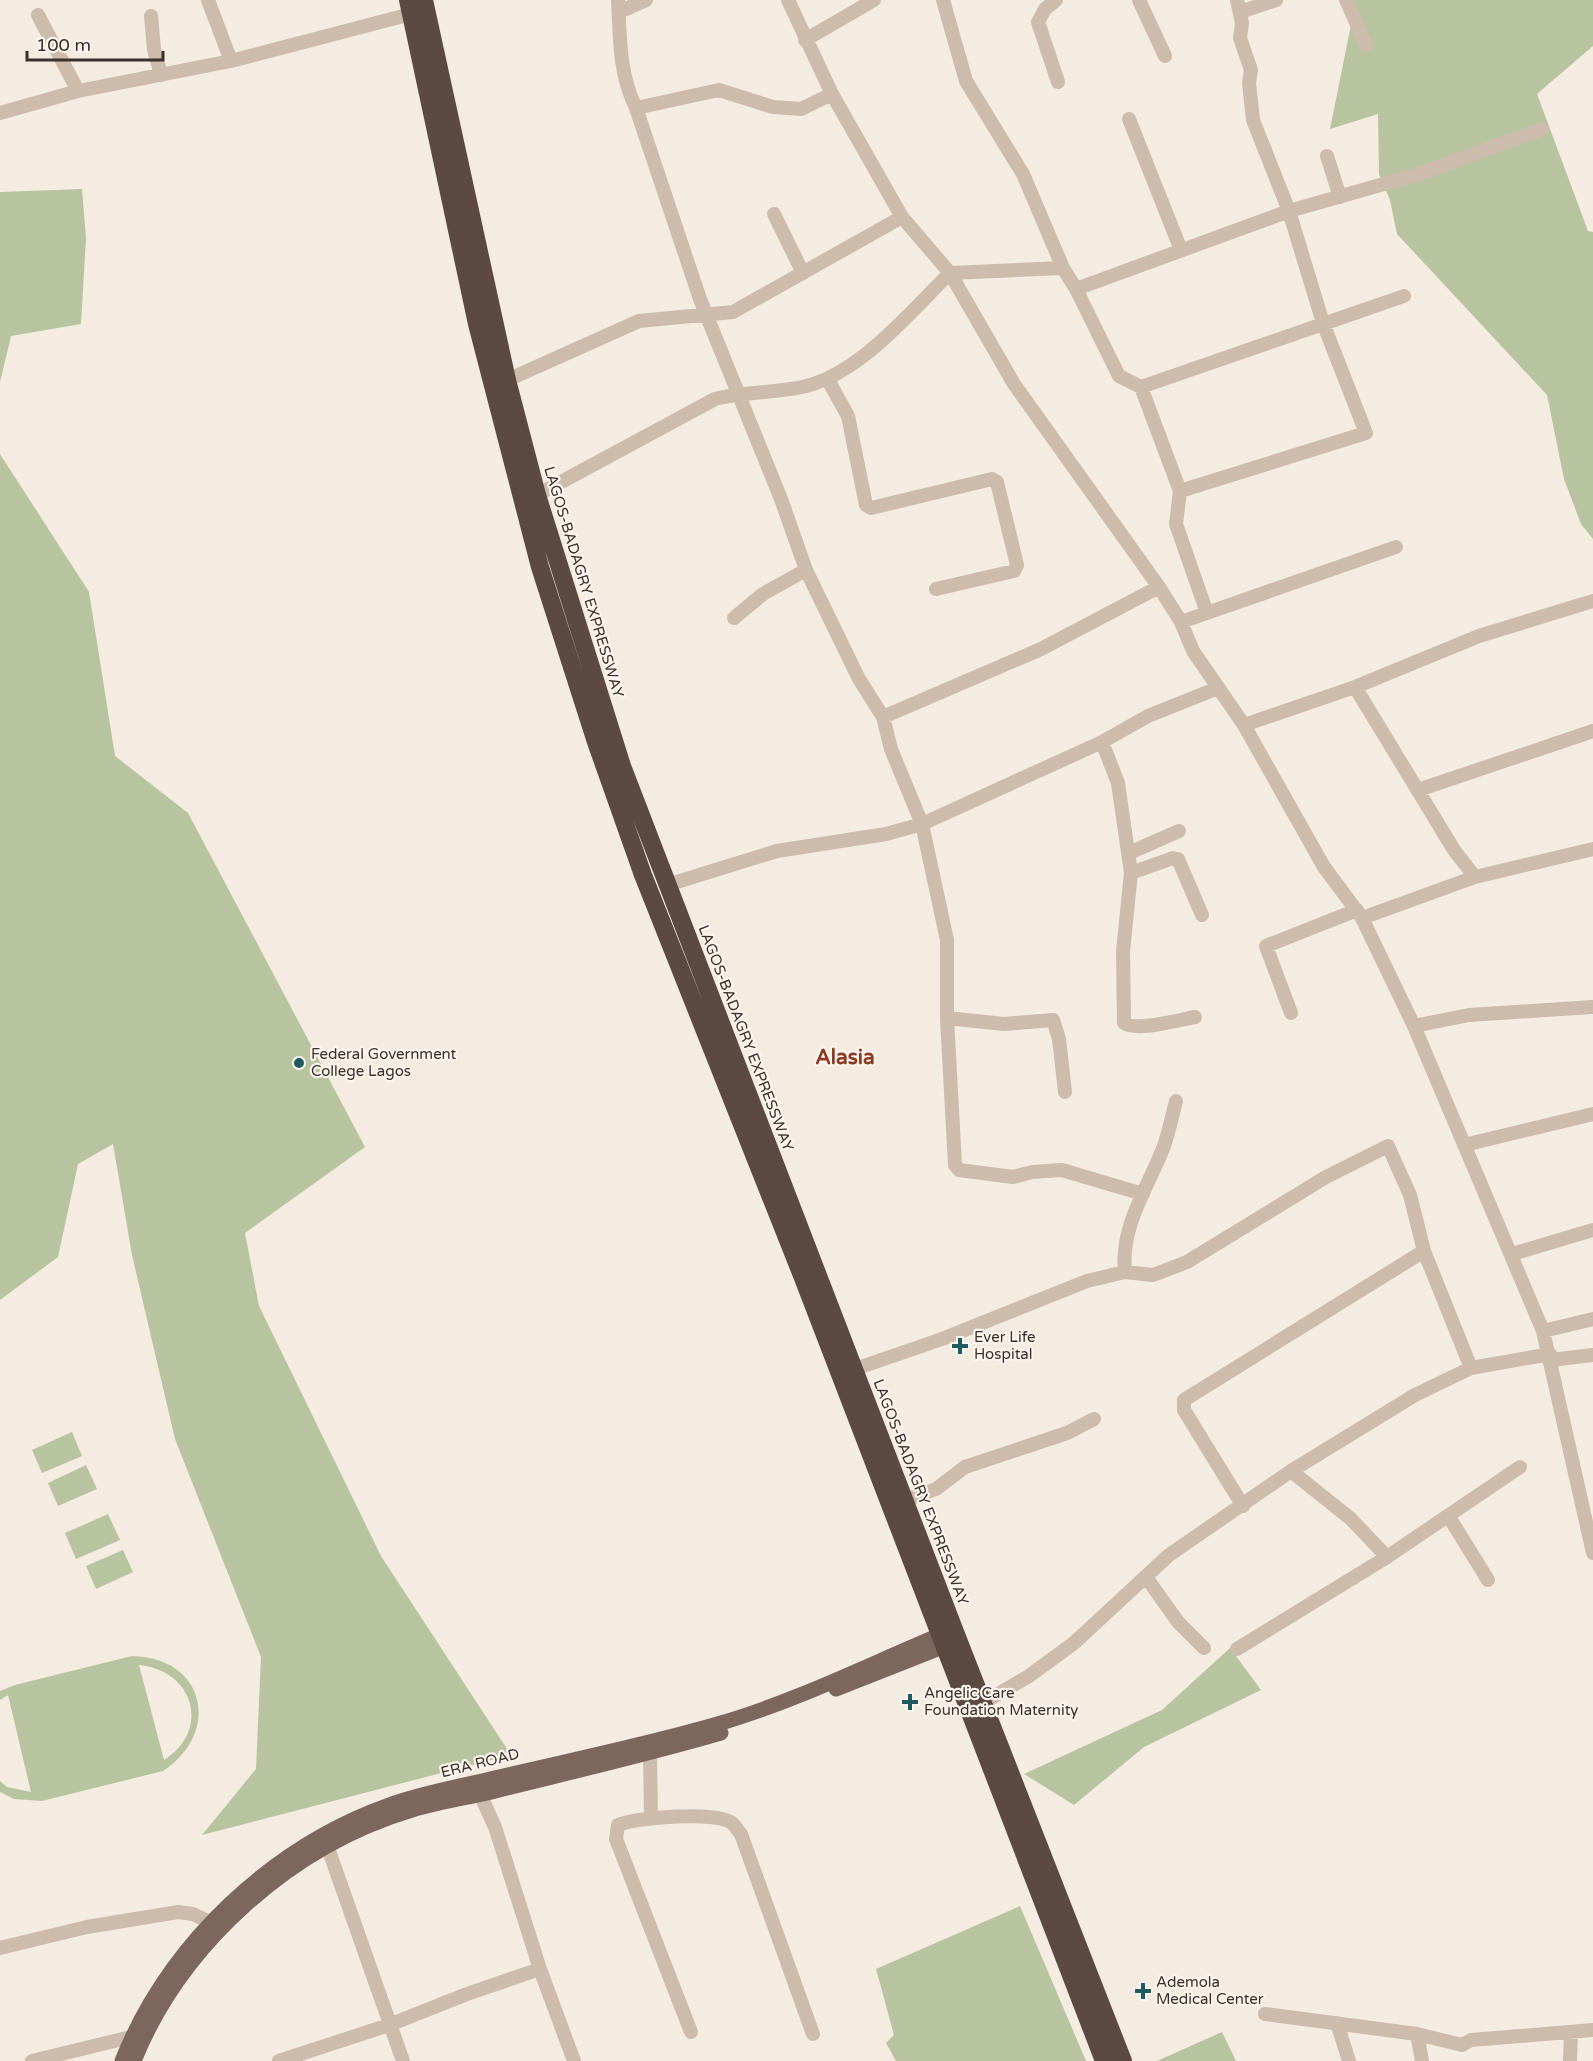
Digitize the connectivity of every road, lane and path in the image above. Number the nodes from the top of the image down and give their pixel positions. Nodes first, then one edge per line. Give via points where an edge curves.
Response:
1 (208, 0) edge
2 (424, 0) edge
3 (646, 0) edge
4 (788, 0) edge
5 (874, 0) edge
6 (943, 0) edge
7 (1056, 0) edge
8 (1139, 0) edge
9 (1276, 0) edge
10 (1346, 0) edge
11 (618, 6) edge
12 (1238, 6) edge
13 (409, 7) edge
14 (38, 15) dead end
15 (152, 16) dead end
16 (805, 40) junction
17 (1366, 45) dead end
18 (1165, 56) dead end
19 (231, 61) junction
20 (161, 75) junction
21 (1058, 82) dead end
22 (78, 91) junction
23 (832, 94) junction
24 (636, 108) junction
25 (0, 112) edge
26 (1129, 119) dead end
27 (1542, 129) dead end
28 (1327, 156) dead end
29 (1340, 196) junction
30 (1289, 211) junction
31 (774, 214) dead end
32 (902, 217) junction
33 (1180, 250) junction
34 (1063, 268) junction
35 (803, 273) junction
36 (950, 273) junction
37 (1076, 289) junction
38 (1404, 296) dead end
39 (707, 314) junction
40 (1323, 322) junction
41 (507, 380) junction
42 (828, 380) junction
43 (1141, 387) junction
44 (736, 394) junction
45 (1180, 491) junction
46 (537, 495) junction
47 (1396, 547) dead end
48 (806, 570) junction
49 (1159, 587) junction
50 (936, 589) dead end
51 (1593, 600) edge
52 (1207, 614) junction
53 (734, 618) dead end
54 (1181, 622) junction
55 (1355, 687) junction
56 (1218, 688) junction
57 (883, 717) junction
58 (1244, 725) junction
59 (1593, 730) edge
60 (1102, 742) junction
61 (1418, 790) junction
62 (922, 824) junction
63 (1179, 831) dead end
64 (1593, 849) edge
65 (1129, 853) junction
66 (1131, 873) junction
67 (1475, 877) junction
68 (667, 885) junction
69 (1359, 914) junction
70 (1202, 915) dead end
71 (1593, 1007) edge
72 (1292, 1013) dead end
73 (1195, 1017) dead end
74 (947, 1018) junction
75 (1414, 1026) junction
76 (1065, 1092) dead end
77 (1176, 1101) dead end
78 (1593, 1114) edge
79 (1464, 1145) junction
80 (1143, 1194) junction
81 (1593, 1230) edge
82 (1424, 1251) junction
83 (1512, 1254) junction
84 (1125, 1272) junction
85 (1593, 1319) edge
86 (1543, 1331) junction
87 (1593, 1355) edge
88 (1550, 1357) junction
89 (1471, 1368) junction
90 (855, 1369) junction
91 (1094, 1419) dead end
92 (1520, 1467) dead end
93 (1291, 1471) junction
94 (905, 1500) junction
95 (1243, 1506) junction
96 (1449, 1517) junction
97 (1593, 1553) edge
98 (1387, 1557) junction
99 (1146, 1577) junction
100 (1488, 1580) dead end
101 (942, 1641) junction
102 (1204, 1648) dead end
103 (1237, 1649) dead end
104 (983, 1703) junction
105 (650, 1754) junction
106 (480, 1794) junction
107 (651, 1817) junction
108 (328, 1848) junction
109 (269, 1879) junction
110 (212, 1923) junction
111 (0, 1948) edge
112 (540, 1969) junction
113 (1264, 2014) dead end
114 (1336, 2023) junction
115 (389, 2025) junction
116 (1593, 2030) edge
117 (691, 2032) dead end
118 (1571, 2032) junction
119 (813, 2034) dead end
120 (1417, 2034) junction
121 (131, 2037) junction
122 (282, 2060) edge
123 (32, 2061) edge
124 (122, 2061) edge
125 (134, 2061) edge
126 (403, 2061) edge
127 (574, 2061) edge
128 (1104, 2061) edge
129 (1124, 2061) edge
130 (1349, 2061) edge
131 (1422, 2061) edge
132 (1570, 2061) edge

1 - 19 street
2 - 41 highway, LAGOS-BADAGRY EXPRESSWAY
3 - 11 street
4 - 16 street
5 - 16 street
6 - 34 street via 966,81 1023,174
7 - 21 street via 1038,22
8 - 18 street
9 - 12 street
10 - 17 street
11 - 24 street via 623,70
12 - 30 street via 1240,38 1251,70 1253,120
13 - 19 street
13 - 101 highway via 477,324 512,464 596,742
14 - 22 street
15 - 20 street
16 - 23 street
19 - 20 street
20 - 22 street
22 - 25 street
23 - 24 street via 801,109 773,107 719,90
23 - 32 street
24 - 39 street
26 - 33 street
27 - 29 street via 1419,174
28 - 29 street
29 - 30 street
30 - 33 street
30 - 40 street
31 - 35 street
32 - 35 street
32 - 36 street
33 - 37 street
34 - 36 street
34 - 37 street
35 - 39 street via 733,312
36 - 42 street via 854,364
36 - 49 street via 1014,384
37 - 43 street via 1119,376
38 - 40 street
39 - 41 street via 639,321
39 - 44 street
40 - 43 street
40 - 45 street via 1366,433
41 - 46 highway, LAGOS-BADAGRY EXPRESSWAY
42 - 44 street via 802,387
42 - 50 street via 848,416 866,505 871,508 992,479 997,482 1017,565 1014,571
43 - 45 street
44 - 46 street via 715,399 673,419
44 - 48 street via 781,499
45 - 52 street via 1176,524
46 - 68 highway, LAGOS-BADAGRY EXPRESSWAY via 622,766
47 - 52 street
48 - 53 street via 763,594
48 - 57 street via 859,679
49 - 54 street
49 - 57 street via 1041,649
51 - 55 street via 1479,636
52 - 54 street
54 - 56 street via 1193,651
55 - 58 street
55 - 61 street
56 - 58 street
56 - 60 street via 1148,716
57 - 62 street via 891,749
58 - 69 street via 1324,867
59 - 61 street
60 - 62 street
60 - 65 street via 1118,783
61 - 67 street
62 - 68 street via 886,834 777,851
62 - 74 street via 947,940
63 - 65 street
64 - 67 street
65 - 66 street
66 - 70 street via 1178,859
66 - 73 street via 1123,951 1124,1023 1146,1026
67 - 69 street
68 - 90 highway, LAGOS-BADAGRY EXPRESSWAY
69 - 72 street via 1266,946
69 - 75 street
71 - 75 street via 1470,1015
74 - 76 street via 1004,1024 1053,1020
74 - 80 street via 955,1165 959,1170 1013,1177 1062,1170
75 - 79 street
77 - 80 street via 1165,1144
78 - 79 street
79 - 83 street
80 - 84 street via 1124,1244
81 - 83 street
82 - 84 street via 1410,1195 1388,1146 1326,1177 1187,1263 1153,1275
82 - 89 street
82 - 95 street via 1184,1400 1184,1410
83 - 86 street
84 - 90 street via 1087,1281
85 - 86 street
86 - 88 street
87 - 88 street
88 - 89 street
88 - 97 street
89 - 93 street via 1415,1395
90 - 94 highway, LAGOS-BADAGRY EXPRESSWAY
91 - 94 street via 1067,1433 964,1467 936,1490
92 - 96 street
93 - 95 street
93 - 98 street via 1351,1519
94 - 104 highway, LAGOS-BADAGRY EXPRESSWAY
95 - 99 street via 1169,1555
96 - 98 street
96 - 100 street
98 - 103 street
99 - 102 street via 1178,1622
99 - 104 street via 1074,1643
101 - 105 main road via 756,1721
101 - 109 main road, ERA ROAD via 720,1723 386,1806 319,1839
101 - 128 highway
104 - 129 highway, LAGOS-BADAGRY EXPRESSWAY
105 - 106 main road
105 - 107 street
106 - 108 main road via 411,1810
106 - 112 street via 495,1827
107 - 117 street via 618,1825 616,1839
107 - 119 street via 712,1817 731,1822 741,1834
108 - 109 main road
108 - 115 street
109 - 110 main road, ERA ROAD
109 - 125 main road via 194,1959 169,1994
110 - 111 street via 178,1912 87,1927
110 - 121 main road, ERA ROAD via 168,1976
112 - 115 street
112 - 127 street
113 - 114 street
114 - 120 street
114 - 130 street
115 - 122 street
115 - 126 street
116 - 118 street
118 - 120 street via 1471,2040 1462,2045
118 - 132 street
120 - 131 street
121 - 123 street
121 - 124 main road, ERA ROAD

